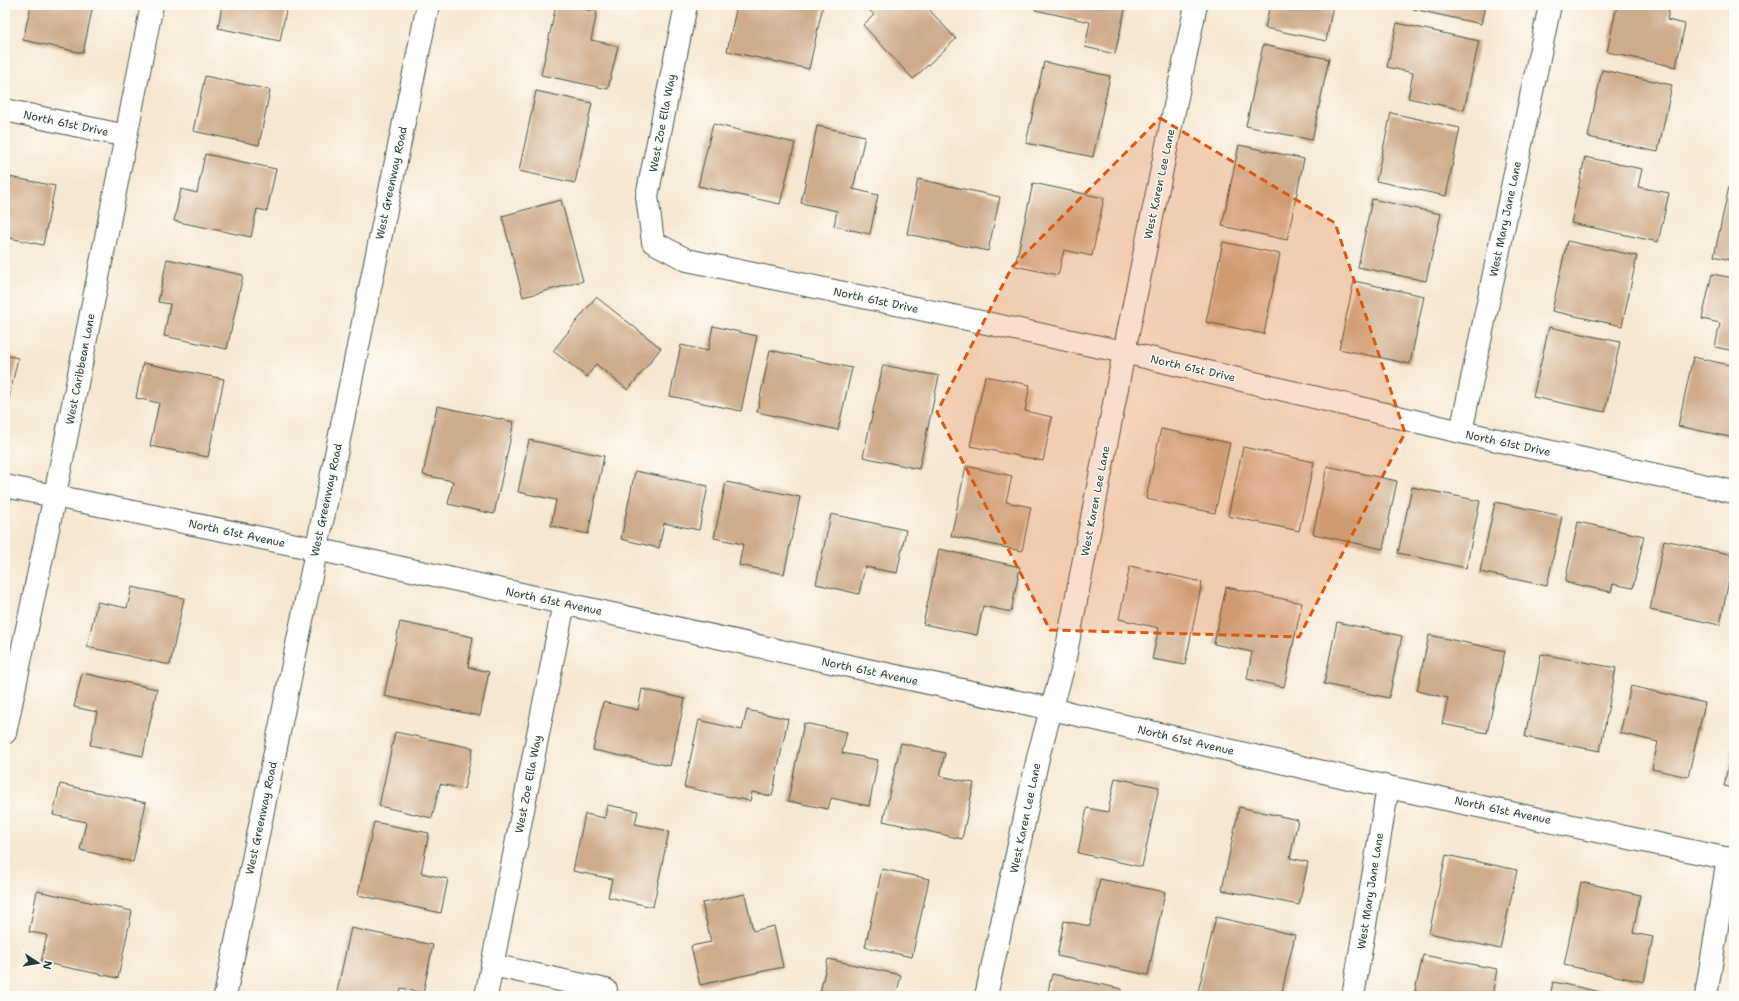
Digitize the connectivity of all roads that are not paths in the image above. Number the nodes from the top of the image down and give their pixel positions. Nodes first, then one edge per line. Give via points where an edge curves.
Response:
1 (152, 5) edge
2 (428, 5) edge
3 (686, 5) edge
4 (1196, 5) edge
5 (1550, 5) edge
6 (5, 110) edge
7 (126, 136) junction
8 (653, 242) joint
9 (1124, 352) junction
10 (1461, 432) junction
11 (5, 486) edge
12 (1734, 492) edge
13 (55, 496) junction
14 (316, 549) junction
15 (564, 603) junction
16 (1052, 709) junction
17 (5, 733) edge
18 (1388, 787) junction
19 (1731, 859) edge
20 (492, 965) junction
21 (606, 990) dead end
22 (224, 996) edge
23 (486, 996) edge
24 (986, 996) edge
25 (1353, 996) edge
26 (1706, 996) edge

1 - 7 street, West Caribbean Lane
2 - 14 street, West Greenway Road
3 - 8 street, West Zoe Ella Way via 647,196
4 - 9 street, West Karen Lee Lane
5 - 10 street, West Mary Jane Lane
6 - 7 street, North 61st Drive
7 - 13 street, West Caribbean Lane
8 - 9 street, North 61st Drive via 687,260
9 - 10 street, North 61st Drive
9 - 16 street, West Karen Lee Lane via 1063,668
10 - 12 street, North 61st Drive
11 - 13 street, North 61st Avenue
13 - 14 street, North 61st Avenue
13 - 17 street, West Caribbean Lane
14 - 15 street, North 61st Avenue
14 - 22 street, West Greenway Road
15 - 16 street, North 61st Avenue
15 - 20 street, West Zoe Ella Way
16 - 18 street, North 61st Avenue
16 - 24 street, West Karen Lee Lane
18 - 19 street, North 61st Avenue
18 - 25 street, West Mary Jane Lane
19 - 26 street
20 - 21 street
20 - 23 street, West Zoe Ella Way

